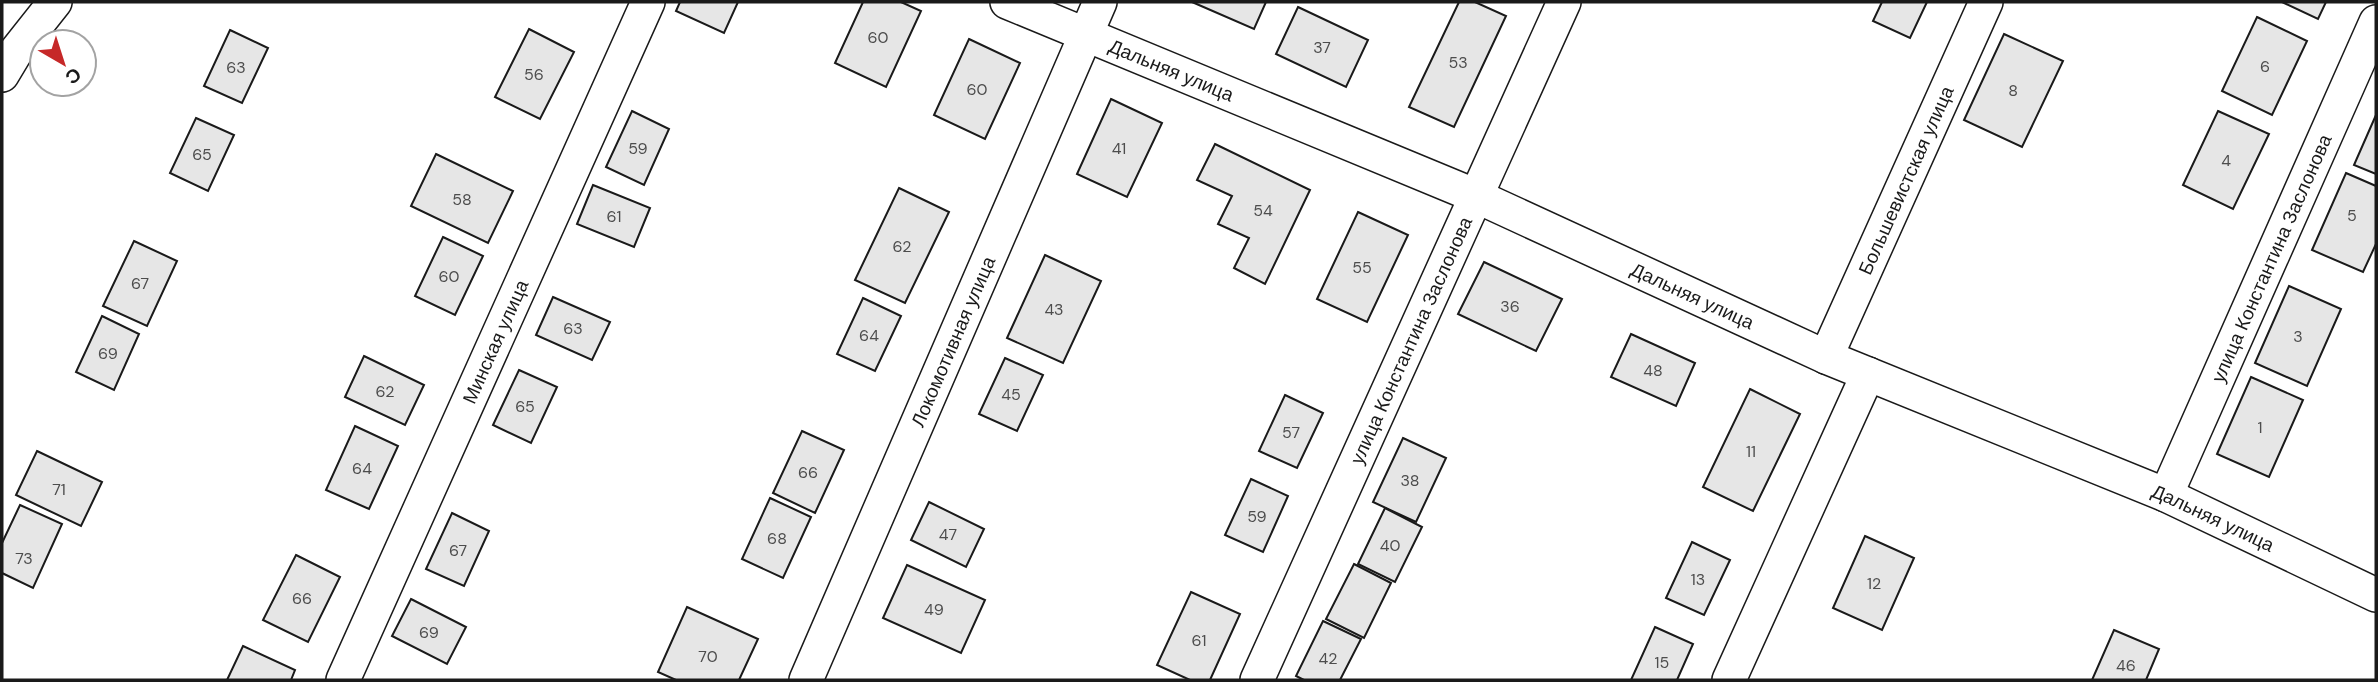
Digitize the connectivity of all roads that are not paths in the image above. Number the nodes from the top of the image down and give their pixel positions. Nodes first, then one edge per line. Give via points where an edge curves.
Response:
1 (55, 2) edge
2 (648, 2) edge
3 (1007, 2) edge
4 (1101, 2) edge
5 (1564, 2) edge
6 (1986, 2) edge
7 (2376, 22) edge
8 (1085, 36) junction
9 (2, 75) edge
10 (1476, 196) junction
11 (1826, 357) junction
12 (1868, 374) junction
13 (2166, 495) junction
14 (2376, 595) edge
15 (343, 680) edge
16 (806, 680) edge
17 (1257, 680) edge
18 (1729, 680) edge

1 - 9 street
2 - 15 street, Минская улица
3 - 8 street, Дальняя улица
4 - 8 street, Локомотивная улица
5 - 10 street, улица Константина Заслонова
6 - 11 street, Большевистская улица
7 - 13 street, улица Константина Заслонова
8 - 10 street, Дальняя улица
8 - 16 street, Локомотивная улица
10 - 11 street, Дальняя улица
10 - 17 street, улица Константина Заслонова
11 - 12 street, Дальняя улица
12 - 13 street, Дальняя улица
12 - 18 street
13 - 14 street, Дальняя улица

